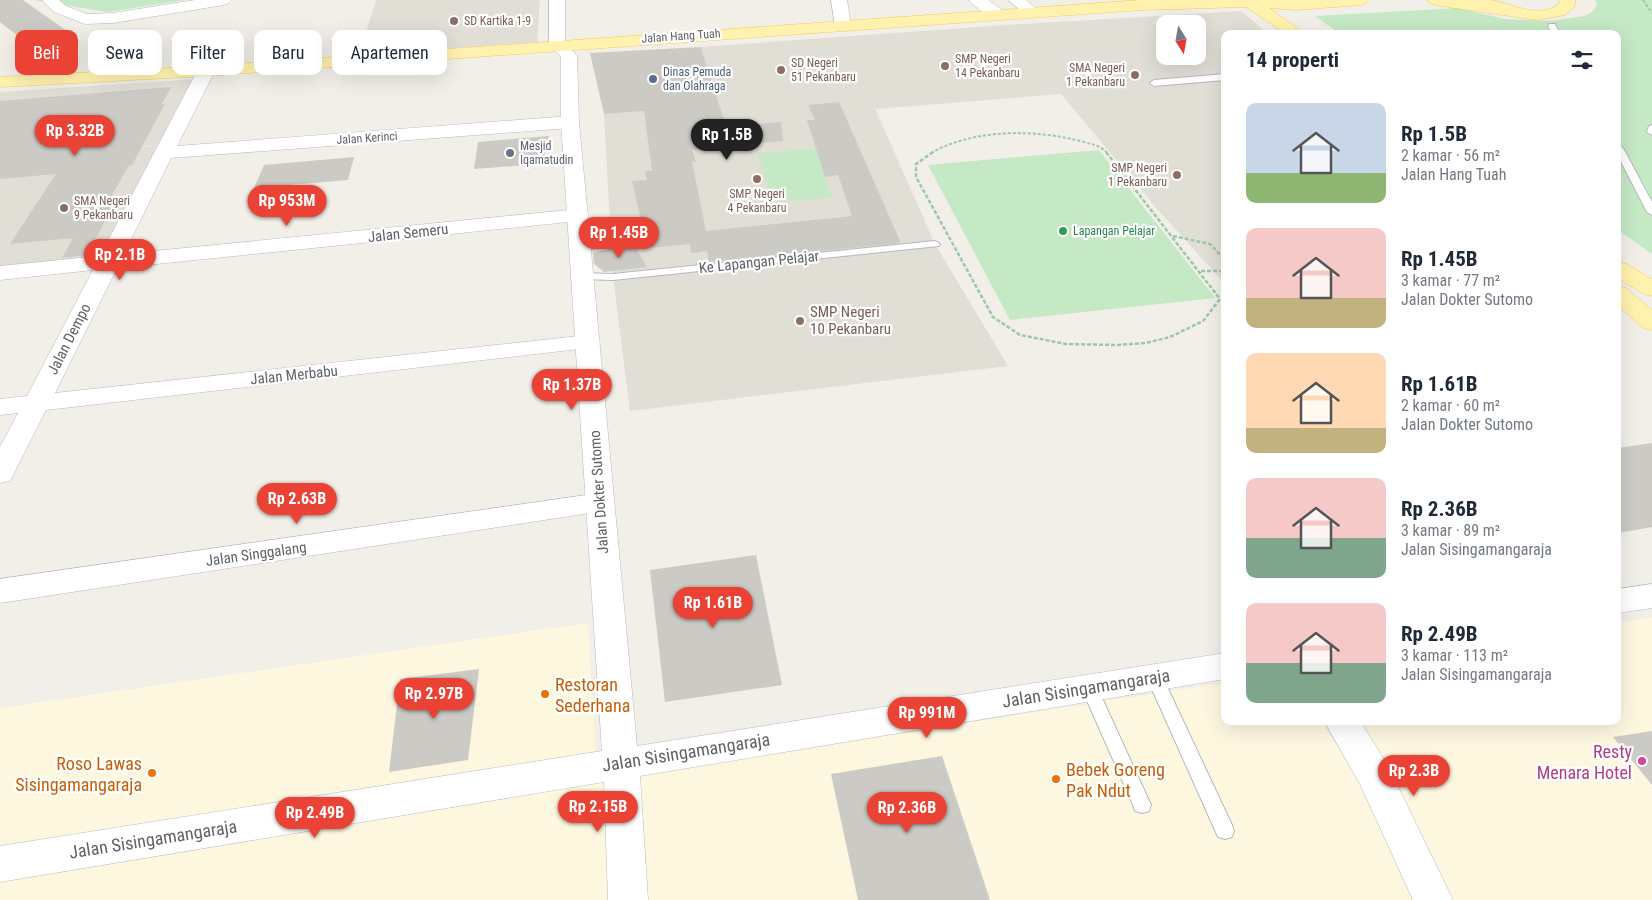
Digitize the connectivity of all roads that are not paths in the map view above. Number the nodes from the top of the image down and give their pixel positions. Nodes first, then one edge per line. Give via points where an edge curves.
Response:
1 (50, 0) edge
2 (224, 0) edge
3 (558, 0) edge
4 (839, 0) edge
5 (976, 0) edge
6 (1016, 0) edge
7 (1361, 0) edge
8 (1435, 0) edge
9 (1479, 0) edge
10 (1248, 1) edge
11 (1566, 1) edge
12 (1280, 2) edge
13 (1140, 3) edge
14 (1503, 10) junction
15 (1032, 12) junction
16 (1000, 14) junction
17 (843, 25) junction
18 (1291, 30) edge
19 (557, 44) junction
20 (244, 67) edge
21 (172, 72) edge
22 (203, 75) edge
23 (1221, 77) edge
24 (0, 82) edge
25 (1154, 83) dead end
26 (570, 122) junction
27 (1652, 128) edge
28 (1652, 132) edge
29 (164, 153) junction
30 (1621, 154) edge
31 (1652, 212) edge
32 (578, 215) junction
33 (935, 244) dead end
34 (108, 264) junction
35 (1621, 270) edge
36 (0, 273) edge
37 (582, 276) junction
38 (1652, 289) edge
39 (1621, 295) edge
40 (1652, 323) edge
41 (588, 342) junction
42 (36, 403) junction
43 (0, 407) edge
44 (0, 474) edge
45 (600, 503) junction
46 (0, 591) edge
47 (1652, 596) edge
48 (1621, 601) edge
49 (1221, 667) edge
50 (1155, 678) junction
51 (1089, 687) junction
52 (1343, 725) edge
53 (621, 763) junction
54 (1142, 805) dead end
55 (1225, 831) dead end
56 (0, 864) edge
57 (628, 900) edge
58 (1434, 900) edge

1 - 2 street via 60,9 85,20
3 - 19 street
4 - 17 street
5 - 16 street
6 - 15 street
7 - 12 main road, Jalan Hang Tuah via 1296,5
8 - 14 main road
9 - 14 main road
10 - 12 main road, Jalan Hang Tuah
10 - 13 main road, Jalan Hang Tuah
10 - 18 main road
11 - 14 main road via 1564,10 1552,14
13 - 15 main road, Jalan Hang Tuah
15 - 16 main road, Jalan Hang Tuah
16 - 17 main road, Jalan Hang Tuah
17 - 19 main road, Jalan Hang Tuah
19 - 20 main road, Jalan Hang Tuah
19 - 26 street, Jalan Dokter Sutomo via 569,56
21 - 24 main road, Jalan Hang Tuah
22 - 29 street, Jalan Dempo
23 - 25 lane
26 - 29 street, Jalan Kerinci
26 - 32 street, Jalan Dokter Sutomo
27 - 28 lane
29 - 34 street, Jalan Dempo
30 - 31 lane
32 - 34 street, Jalan Semeru
32 - 37 street, Jalan Dokter Sutomo
33 - 37 lane, Ke Lapangan Pelajar via 622,276
34 - 36 street, Jalan Semeru
34 - 42 street, Jalan Dempo
35 - 38 main road
37 - 41 street, Jalan Dokter Sutomo
39 - 40 main road
41 - 42 street, Jalan Merbabu
41 - 45 street, Jalan Dokter Sutomo
42 - 43 street, Jalan Merbabu
42 - 44 street, Jalan Dempo
45 - 46 street, Jalan Singgalang
45 - 53 street, Jalan Dokter Sutomo
47 - 48 street
49 - 50 street, Jalan Sisingamangaraja
50 - 51 street, Jalan Sisingamangaraja
50 - 55 lane
51 - 53 street, Jalan Sisingamangaraja
51 - 54 lane
52 - 58 street via 1374,775
53 - 56 street, Jalan Sisingamangaraja
53 - 57 street, Jalan Dokter Sutomo

